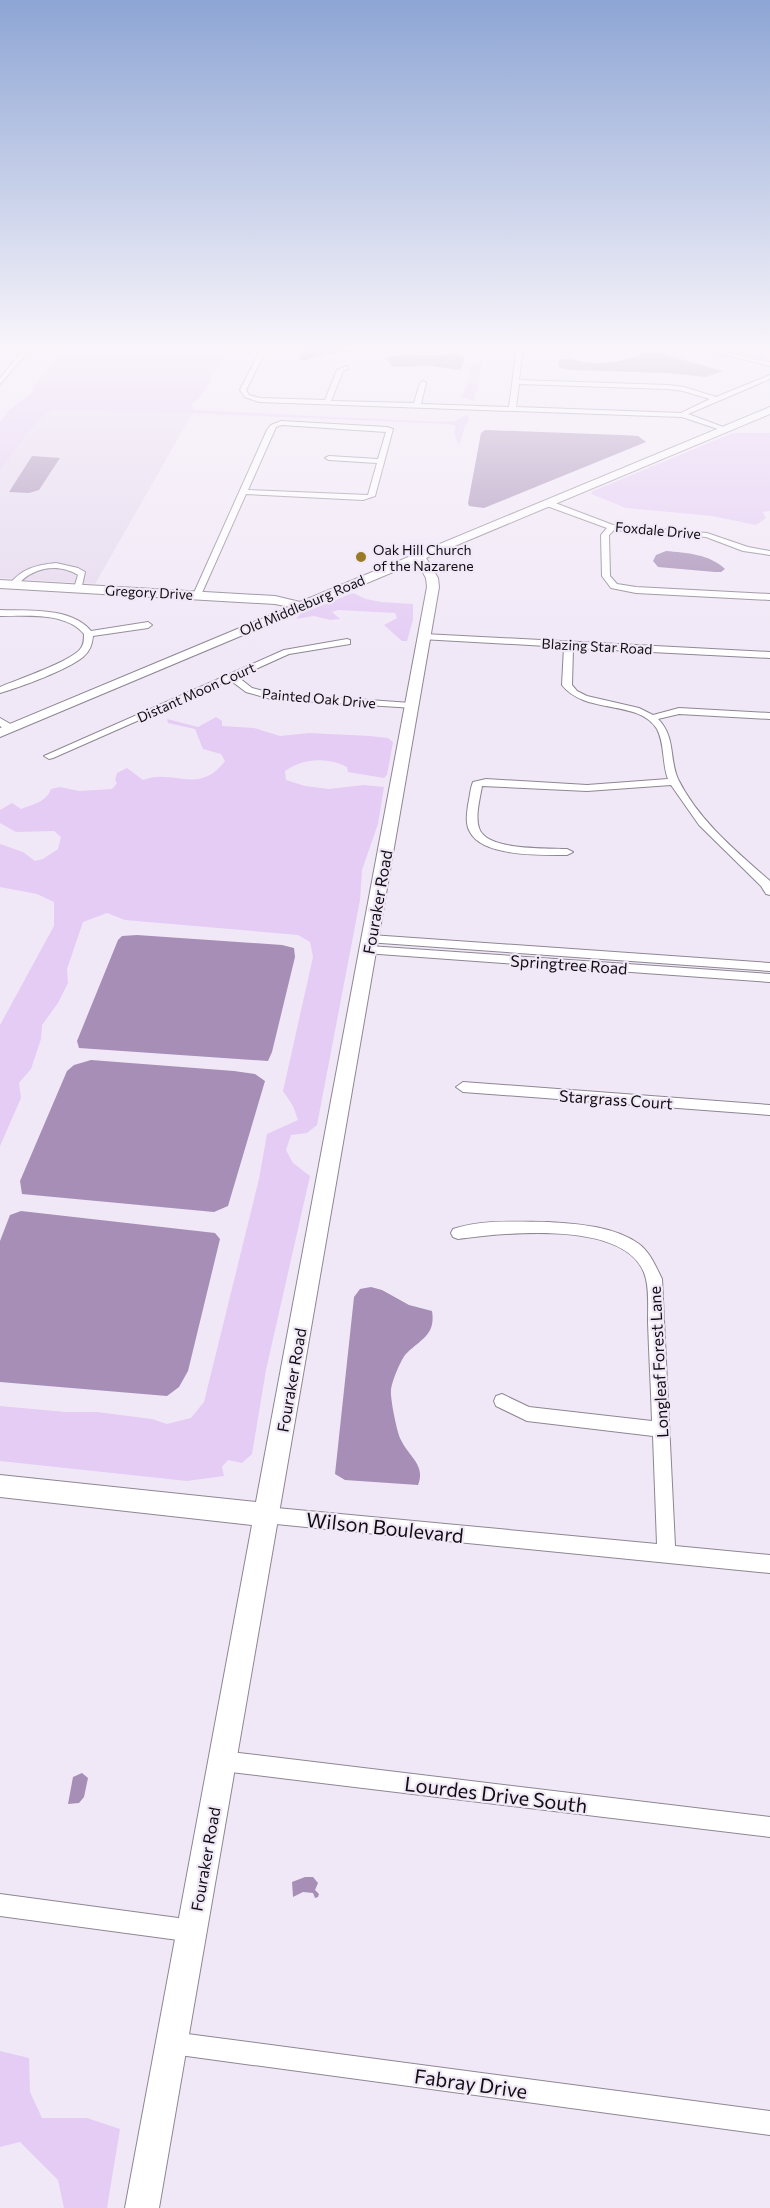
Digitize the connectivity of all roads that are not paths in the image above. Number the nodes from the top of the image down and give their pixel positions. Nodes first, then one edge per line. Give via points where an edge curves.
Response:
1 (262, 450) edge
2 (385, 450) edge
3 (673, 450) edge
4 (329, 458) dead end
5 (382, 461) junction
6 (243, 492) junction
7 (547, 502) junction
8 (612, 527) junction
9 (770, 553) edge
10 (419, 556) junction
11 (7, 584) edge
12 (78, 588) junction
13 (197, 595) junction
14 (770, 597) edge
15 (298, 606) junction
16 (0, 613) edge
17 (148, 625) dead end
18 (89, 634) junction
19 (424, 637) junction
20 (347, 642) dead end
21 (569, 644) junction
22 (770, 655) edge
23 (231, 676) junction
24 (0, 690) edge
25 (411, 706) junction
26 (770, 716) edge
27 (652, 718) junction
28 (3, 727) edge
29 (49, 756) dead end
30 (485, 768) dead end
31 (486, 782) junction
32 (675, 782) junction
33 (567, 852) dead end
34 (769, 886) edge
35 (370, 944) junction
36 (770, 967) edge
37 (770, 978) edge
38 (463, 1087) dead end
39 (770, 1110) edge
40 (458, 1233) dead end
41 (502, 1401) dead end
42 (662, 1430) junction
43 (0, 1486) edge
44 (266, 1515) junction
45 (666, 1554) junction
46 (770, 1564) edge
47 (222, 1761) junction
48 (770, 1827) edge
49 (0, 1905) edge
50 (193, 1930) junction
51 (172, 2043) junction
52 (770, 2123) edge
53 (142, 2208) edge

1 - 6 street
2 - 5 street
3 - 7 main road, Old Middleburg Road
4 - 5 street
5 - 6 street via 367,498
6 - 13 street
7 - 8 street, Foxdale Drive
7 - 10 main road, Old Middleburg Road
8 - 9 street, Foxdale Drive via 707,535
8 - 14 street via 605,535 606,576 614,586
10 - 15 main road, Old Middleburg Road
10 - 19 main road, Fouraker Road via 433,587
11 - 12 main road, Gregory Drive
11 - 12 street via 25,572 51,566 68,567 82,574
12 - 13 main road, Gregory Drive
13 - 15 main road, Gregory Drive via 275,600
15 - 28 main road, Old Middleburg Road
16 - 18 street via 59,617 80,624
17 - 18 street
18 - 24 street via 87,647 75,658
19 - 21 street, Blazing Star Road
19 - 25 main road, Fouraker Road
20 - 23 street, Distant Moon Court via 292,650
21 - 22 street, Blazing Star Road
21 - 27 street via 567,685 574,694 633,708
23 - 25 street, Painted Oak Drive via 249,690 271,696
23 - 29 street, Distant Moon Court
25 - 35 main road, Fouraker Road
26 - 27 street via 680,711
27 - 32 street via 666,735
30 - 31 street
31 - 32 street via 587,788
31 - 33 street via 477,784 473,825 478,838 512,849
32 - 34 street via 710,833
35 - 36 street, Springtree Road
35 - 37 street, Springtree Road
35 - 44 main road, Fouraker Road
38 - 39 street, Stargrass Court
40 - 42 street, Longleaf Forest Lane via 497,1227 548,1229 611,1236 634,1248 654,1279
41 - 42 street via 527,1414
42 - 45 street, Longleaf Forest Lane
43 - 44 main road, Wilson Boulevard
44 - 45 street, Wilson Boulevard
44 - 47 main road, Fouraker Road
45 - 46 street, Wilson Boulevard
47 - 48 street, Lourdes Drive South
47 - 50 main road, Fouraker Road
49 - 50 street
50 - 51 main road, Fouraker Road
51 - 52 street, Fabray Drive
51 - 53 main road, Fouraker Road

